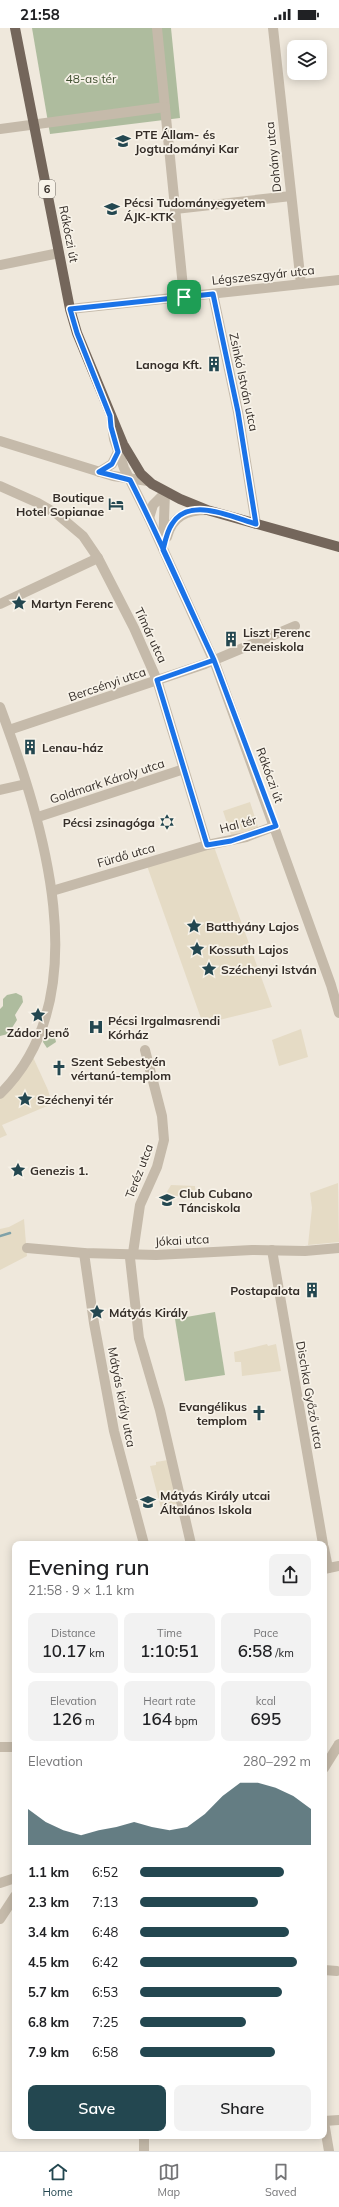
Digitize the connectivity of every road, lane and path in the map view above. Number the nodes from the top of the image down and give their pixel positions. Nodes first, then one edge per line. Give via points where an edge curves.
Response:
1 (15, 28) edge
2 (157, 28) edge
3 (273, 28) edge
4 (165, 107) junction
5 (34, 125) junction
6 (0, 129) edge
7 (291, 196) junction
8 (175, 209) junction
9 (59, 253) junction
10 (0, 265) edge
11 (339, 280) edge
12 (301, 284) junction
13 (213, 294) junction
14 (184, 297) junction
15 (70, 309) junction
16 (110, 416) junction
17 (0, 441) edge
18 (118, 452) junction
19 (99, 472) junction
20 (130, 480) junction
21 (148, 481) junction
22 (0, 486) edge
23 (166, 492) junction
24 (207, 510) junction
25 (149, 518) junction
26 (256, 524) junction
27 (339, 547) edge
28 (163, 550) junction
29 (98, 558) junction
30 (0, 604) edge
31 (296, 626) dead end
32 (214, 660) junction
33 (157, 680) junction
34 (0, 707) edge
35 (9, 730) junction
36 (184, 769) junction
37 (26, 784) junction
38 (0, 790) edge
39 (38, 817) junction
40 (276, 826) junction
41 (207, 845) junction
42 (52, 891) junction
43 (335, 984) edge
44 (339, 1013) edge
45 (145, 1050) dead end
46 (0, 1094) edge
47 (27, 1248) dead end
48 (339, 1248) edge
49 (272, 1250) junction
50 (84, 1253) junction
51 (132, 1254) junction
52 (143, 1541) edge
53 (190, 1541) edge
54 (322, 1541) edge
55 (339, 1566) edge
56 (327, 1568) edge
57 (339, 1744) edge
58 (0, 1747) edge
59 (12, 1747) edge
60 (327, 1763) edge
61 (12, 1879) edge
62 (0, 1883) edge
63 (12, 1901) edge
64 (0, 1919) edge
65 (327, 1970) edge
66 (337, 1971) dead end
67 (339, 2120) edge
68 (327, 2122) edge
69 (144, 2139) edge
70 (327, 2139) edge
71 (144, 2151) edge
72 (329, 2151) edge

1 - 5 main road, Rákóczi út / 6
2 - 4 street
3 - 7 street, Dohány utca
4 - 5 street
4 - 8 street
5 - 6 street
5 - 9 main road, Rákóczi út / 6
7 - 8 street
7 - 12 street, Dohány utca
8 - 14 street
9 - 10 street
9 - 15 main road, Rákóczi út / 6
11 - 12 street, Légszeszgyár utca
12 - 13 street, Légszeszgyár utca
13 - 14 street, Légszeszgyár utca
13 - 26 street, Zsinkó István utca via 238,412
14 - 15 street, Légszeszgyár utca
15 - 16 main road, Rákóczi út / 6
16 - 18 street, Rákóczi út
16 - 21 main road, Rákóczi út / 6 via 128,453
17 - 19 street
18 - 19 street via 112,464
18 - 20 street, Rákóczi út
19 - 20 street
20 - 21 street
20 - 25 street, Rákóczi út
21 - 23 main road, Rákóczi út / 6
22 - 29 street, Tímár utca via 57,514 83,536
23 - 24 main road, 6
23 - 25 street via 153,505
23 - 28 street, Rákóczi út
24 - 26 main road, 6
24 - 28 street via 195,510 177,517 168,533
25 - 28 street, Rákóczi út
26 - 27 main road, 6
28 - 32 street, Rákóczi út
29 - 30 street
29 - 33 street, Tímár utca
31 - 32 street, Bercsényi utca
32 - 33 street, Bercsényi utca
32 - 40 street, Rákóczi út
33 - 35 street, Bercsényi utca
33 - 36 street, Tímár utca
34 - 35 street
35 - 37 street
36 - 39 street, Goldmark Károly utca
36 - 41 street, Tímár utca
37 - 38 street
37 - 39 street
39 - 42 street
40 - 41 street, Hal tér via 231,841
40 - 43 street, Rákóczi út
41 - 42 street, Fürdő utca
42 - 46 street via 56,954 54,987 30,1055 19,1074
43 - 44 street, Rákóczi út
45 - 51 street, Teréz utca via 162,1116 164,1140 157,1167 140,1205
47 - 50 street, Jókai utca
48 - 49 street, Jókai utca
49 - 51 street, Jókai utca
49 - 54 street, Dischka Győző utca
50 - 51 street, Jókai utca
50 - 52 street, Mátyás király utca via 114,1431
51 - 53 street, Teréz utca via 130,1258 139,1338 160,1410
55 - 56 street
57 - 60 street
58 - 59 street
61 - 62 street
63 - 64 street
65 - 66 street
67 - 68 street
69 - 71 street
70 - 72 street

